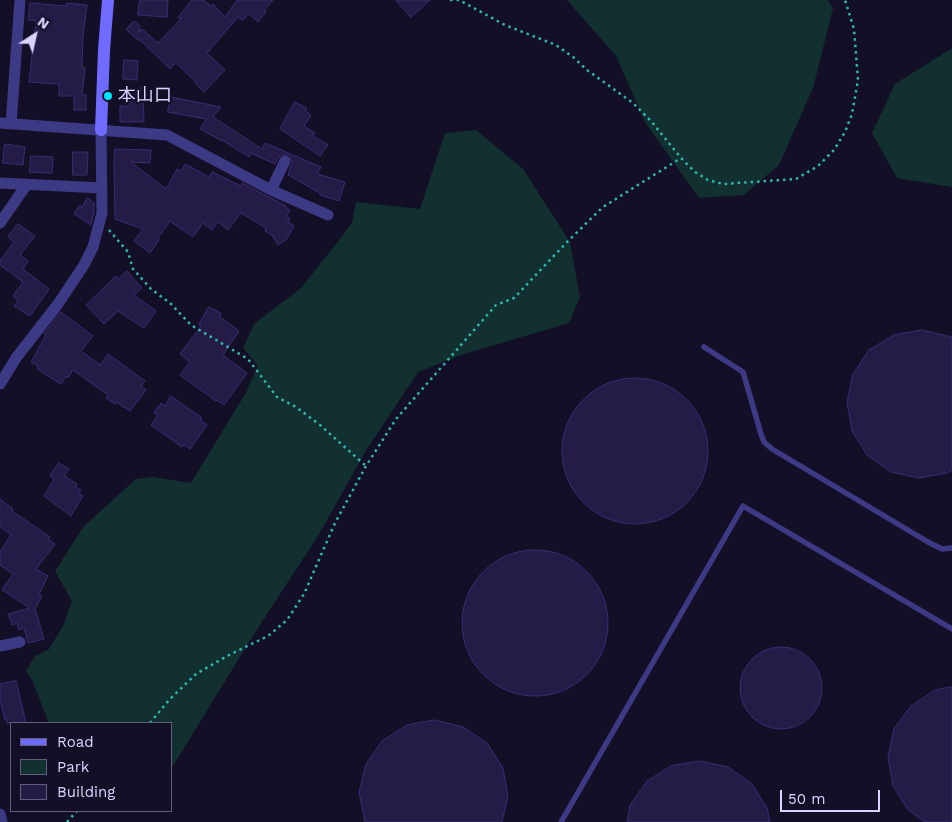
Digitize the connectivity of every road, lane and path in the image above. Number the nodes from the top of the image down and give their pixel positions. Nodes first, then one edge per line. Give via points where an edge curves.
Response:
1 (20, 0) edge
2 (108, 0) edge
3 (450, 0) edge
4 (845, 0) edge
5 (5, 124) edge
6 (101, 130) junction
7 (681, 158) junction
8 (285, 161) dead end
9 (0, 183) edge
10 (27, 184) junction
11 (101, 188) junction
12 (271, 190) junction
13 (328, 215) dead end
14 (0, 222) edge
15 (100, 223) junction
16 (704, 347) dead end
17 (0, 384) edge
18 (366, 466) junction
19 (952, 548) edge
20 (952, 629) edge
21 (20, 642) dead end
22 (0, 646) edge
23 (151, 722) edge
24 (76, 812) edge
25 (0, 814) edge
26 (2, 822) edge
27 (67, 822) edge
28 (561, 822) edge

1 - 5 street
2 - 6 street
3 - 7 path via 459,0 505,25 556,45 633,103
4 - 7 path via 854,29 858,80 845,132 834,150 818,166 796,179 723,184 695,172
5 - 6 street
6 - 11 street
6 - 12 street via 167,135
7 - 18 path via 603,207 514,298 496,305 396,420
8 - 12 street
9 - 10 street
10 - 11 street
10 - 14 street
11 - 15 street
12 - 13 street
15 - 17 street via 84,265
15 - 18 path via 128,252 133,269 151,289 191,325 248,358 277,397 320,425
16 - 19 lane via 743,372 764,442 772,449 942,550
18 - 23 path via 335,523 304,594 287,620 268,636 196,674 168,700
20 - 28 lane via 743,506
21 - 22 street
24 - 27 path
25 - 26 street

